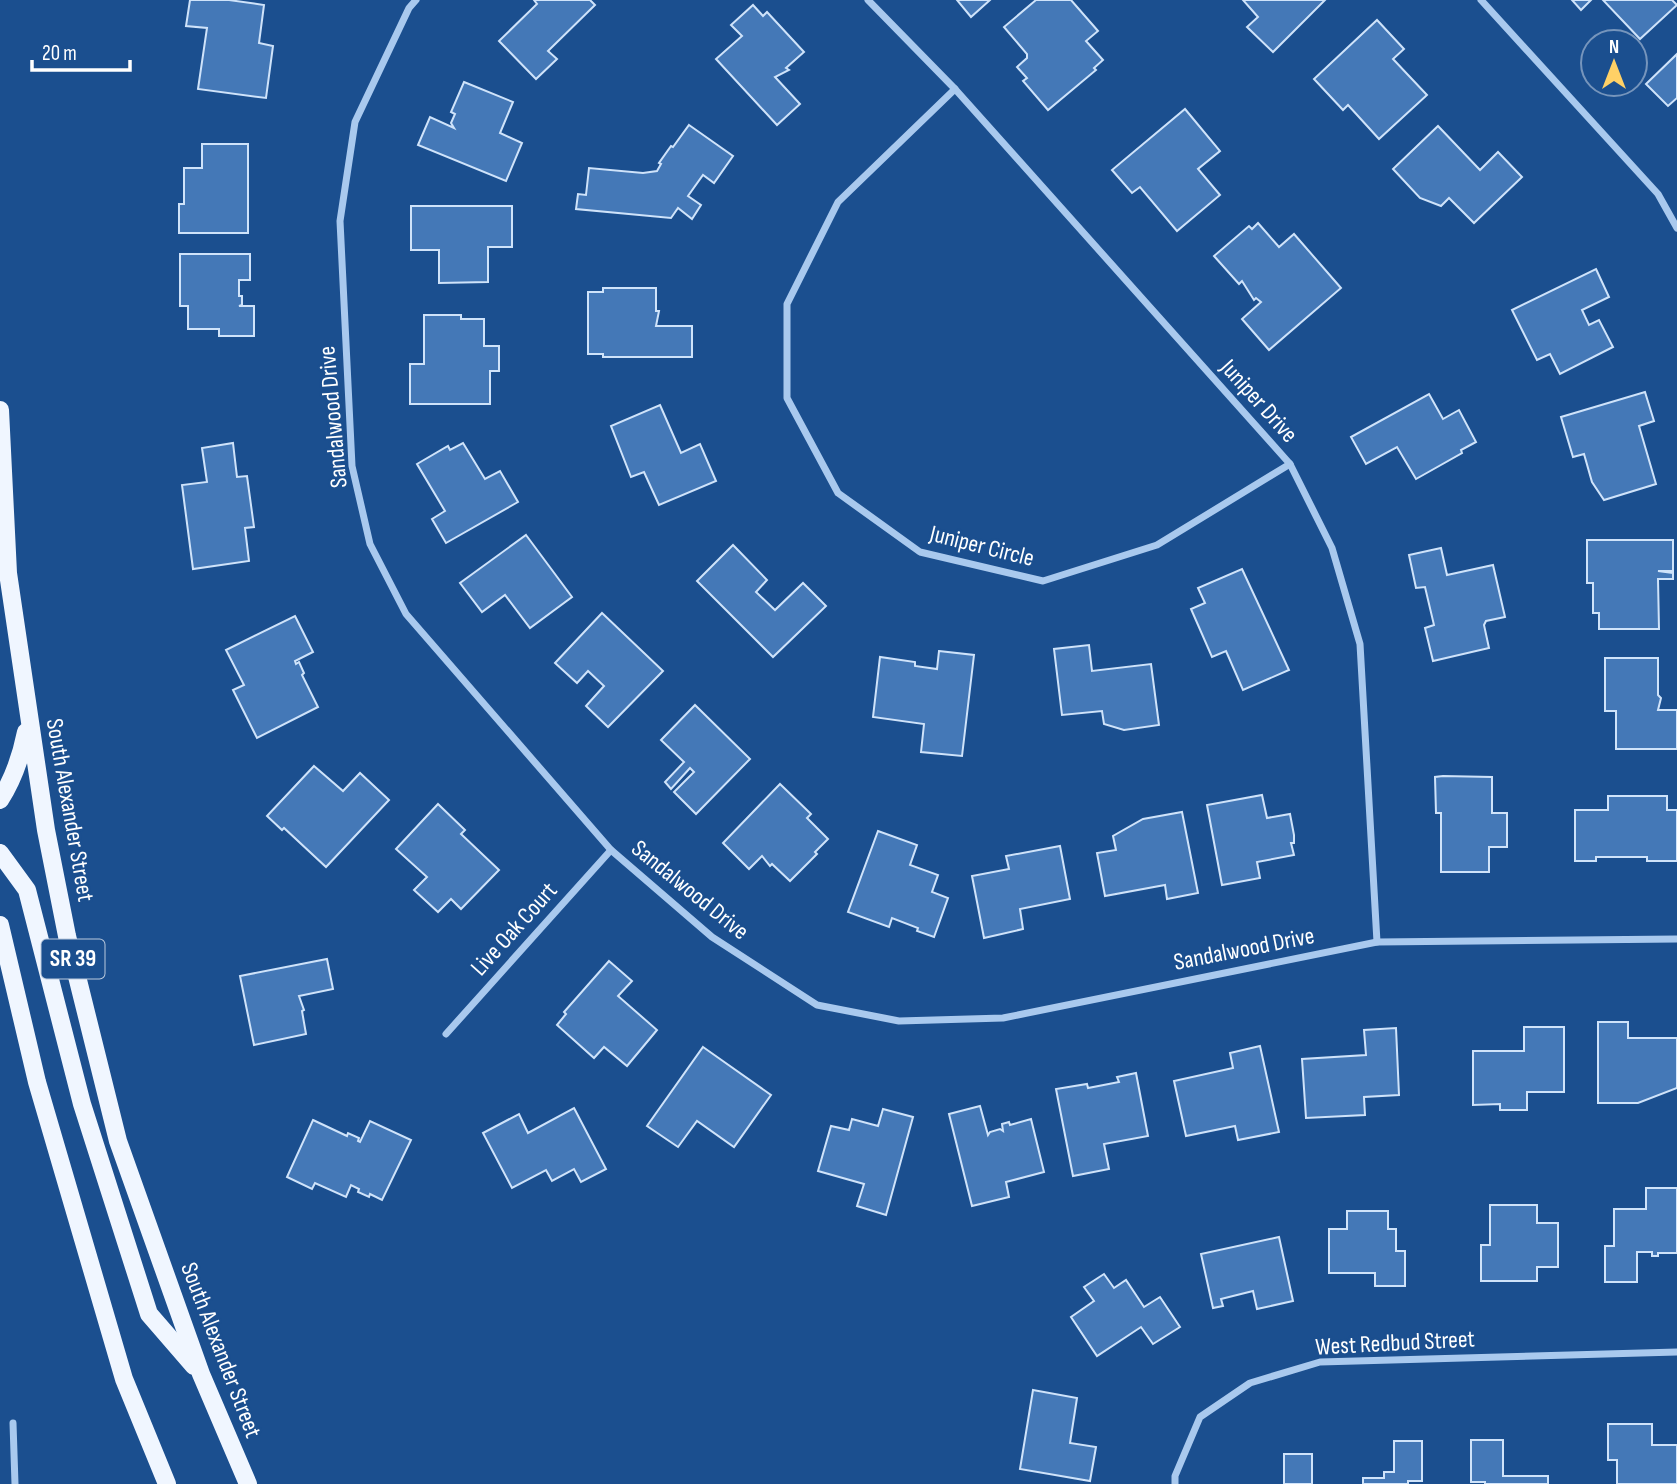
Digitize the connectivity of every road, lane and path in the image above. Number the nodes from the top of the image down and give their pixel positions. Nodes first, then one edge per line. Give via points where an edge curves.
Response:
1 (416, 0) edge
2 (867, 0) edge
3 (1481, 0) edge
4 (954, 89) junction
5 (1677, 228) edge
6 (0, 410) edge
7 (1290, 464) junction
8 (28, 718) junction
9 (0, 800) edge
10 (611, 850) junction
11 (0, 853) edge
12 (0, 925) edge
13 (1677, 939) edge
14 (1377, 942) junction
15 (446, 1034) dead end
16 (1677, 1352) edge
17 (201, 1374) junction
18 (13, 1423) dead end
19 (15, 1484) edge
20 (167, 1484) edge
21 (248, 1484) edge
22 (1175, 1484) edge

1 - 10 street, Sandalwood Drive via 355,122 340,221 352,466 370,544 406,614
2 - 4 street, Juniper Drive
3 - 5 street via 1658,194
4 - 7 street, Juniper Drive
4 - 7 street, Juniper Circle via 838,202 787,304 787,398 838,493 920,552 1042,581 1157,545
6 - 8 main road, South Alexander Street / SR 39 via 8,573
7 - 14 street, Juniper Drive via 1332,548 1360,644
8 - 9 main road via 22,754
8 - 17 main road, South Alexander Street / SR 39 via 67,936 118,1141
10 - 14 street, Sandalwood Drive via 712,937 817,1005 899,1021 1003,1018
10 - 15 street, Live Oak Court
11 - 17 main road via 27,890 82,1104 149,1314
12 - 20 main road, SR 39 via 37,1082 124,1379
13 - 14 street, Sandalwood Drive
16 - 22 street, West Redbud Street via 1320,1362 1250,1383 1200,1417
17 - 21 main road, South Alexander Street / SR 39
18 - 19 street

